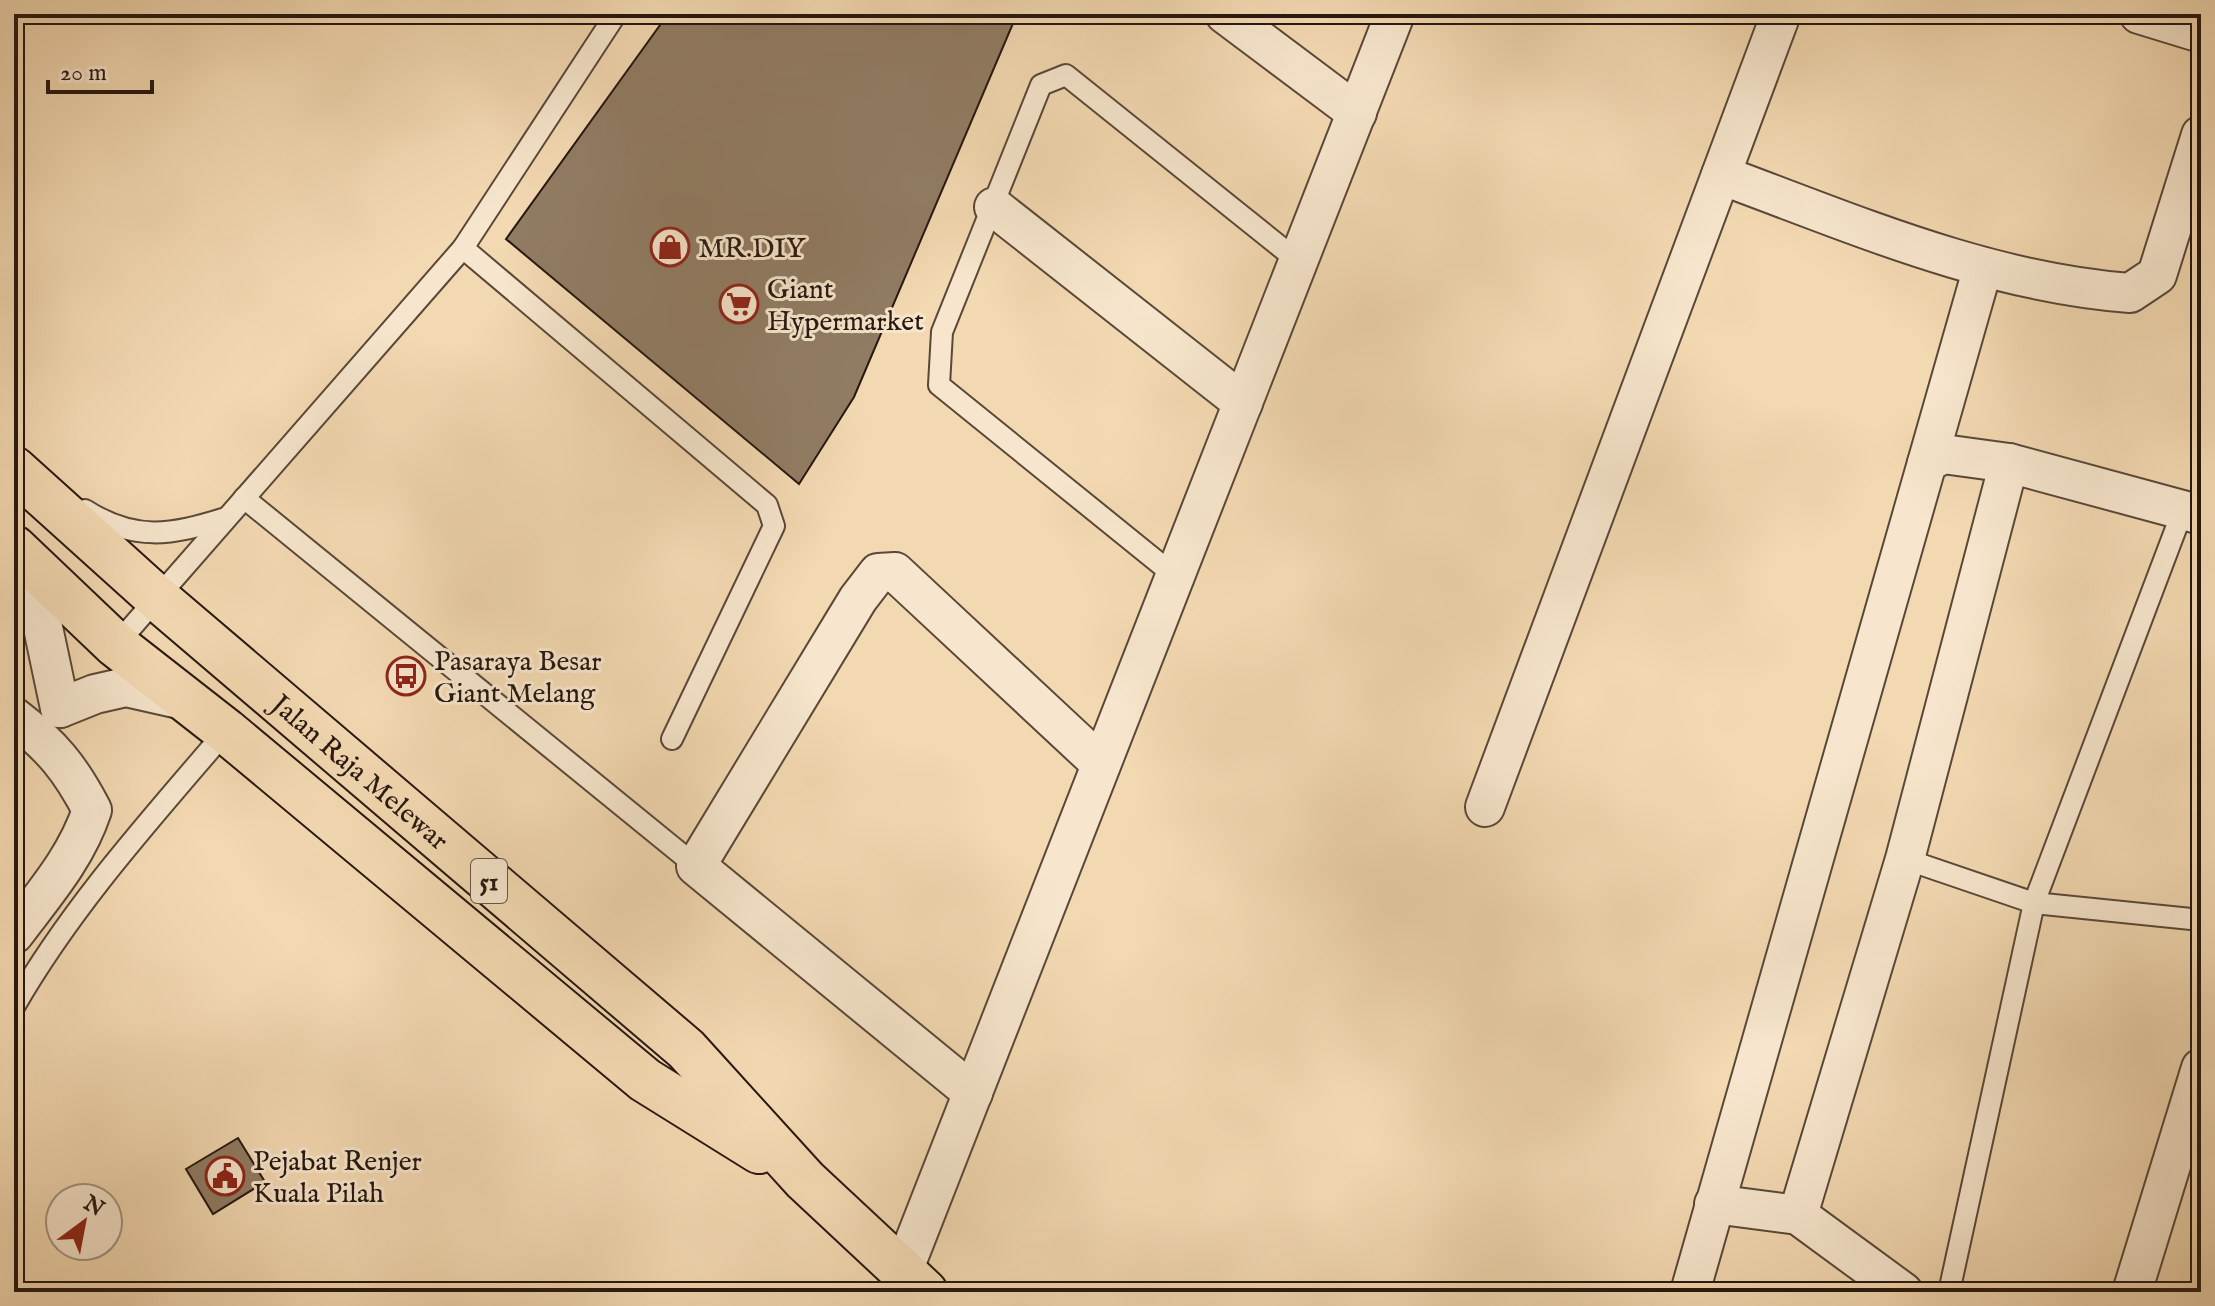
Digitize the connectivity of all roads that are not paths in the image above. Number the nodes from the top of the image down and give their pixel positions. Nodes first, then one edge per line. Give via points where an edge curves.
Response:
1 (616, 14) edge
2 (1225, 14) edge
3 (1395, 14) edge
4 (1781, 14) edge
5 (2139, 14) edge
6 (2201, 33) edge
7 (1357, 113) junction
8 (2201, 135) edge
9 (1721, 175) junction
10 (994, 207) junction
11 (463, 248) junction
12 (1298, 261) junction
13 (1983, 267) junction
14 (1243, 403) junction
15 (1927, 463) junction
16 (2009, 463) junction
17 (14, 467) edge
18 (244, 498) junction
19 (2192, 513) edge
20 (227, 518) junction
21 (14, 548) edge
22 (14, 566) edge
23 (1175, 576) junction
24 (157, 598) junction
25 (116, 645) junction
26 (188, 701) junction
27 (37, 720) edge
28 (226, 731) junction
29 (672, 739) dead end
30 (1101, 764) junction
31 (1485, 807) dead end
32 (1905, 859) junction
33 (696, 866) junction
34 (2034, 903) junction
35 (2201, 920) edge
36 (14, 934) edge
37 (14, 1007) edge
38 (2201, 1068) edge
39 (973, 1093) junction
40 (805, 1180) junction
41 (1714, 1204) junction
42 (1798, 1215) junction
43 (914, 1282) edge
44 (1690, 1292) edge
45 (1903, 1292) edge
46 (1949, 1292) edge
47 (2132, 1292) edge

1 - 11 lane
2 - 7 street
3 - 7 street
4 - 9 street
5 - 6 street
7 - 12 street
8 - 13 street via 2157,275 2130,293
9 - 13 street
9 - 31 street
10 - 12 lane via 1041,85 1066,75
10 - 14 street
10 - 23 lane via 942,332 939,385
11 - 18 lane
11 - 29 lane via 767,505 774,526
12 - 14 street
13 - 15 street
14 - 23 street
15 - 16 street via 1943,454
15 - 41 street
16 - 19 street
16 - 32 street
17 - 20 lane via 105,523 144,534
17 - 24 highway, Jalan Raja Melewar / 51
18 - 20 lane
18 - 33 lane
19 - 34 lane
20 - 24 lane
21 - 25 highway, Jalan Raja Melewar / 51
22 - 27 street via 29,586 41,618
23 - 30 street
24 - 25 lane
24 - 40 highway, Jalan Raja Melewar / 51 via 686,1049
25 - 26 highway, Jalan Raja Melewar / 51
25 - 27 street
26 - 27 street via 126,687 95,694
26 - 28 highway, Jalan Raja Melewar / 51
27 - 36 street via 92,810 71,858
28 - 37 lane via 111,866
28 - 40 highway, Jalan Raja Melewar / 51 via 645,1080
30 - 33 street via 895,572 878,573
30 - 39 street
32 - 34 lane
32 - 42 street
33 - 39 street
34 - 35 lane
34 - 46 lane
38 - 47 street
39 - 43 street
40 - 43 highway, Jalan Raja Melewar / 51
41 - 42 street
41 - 44 street
42 - 45 street

